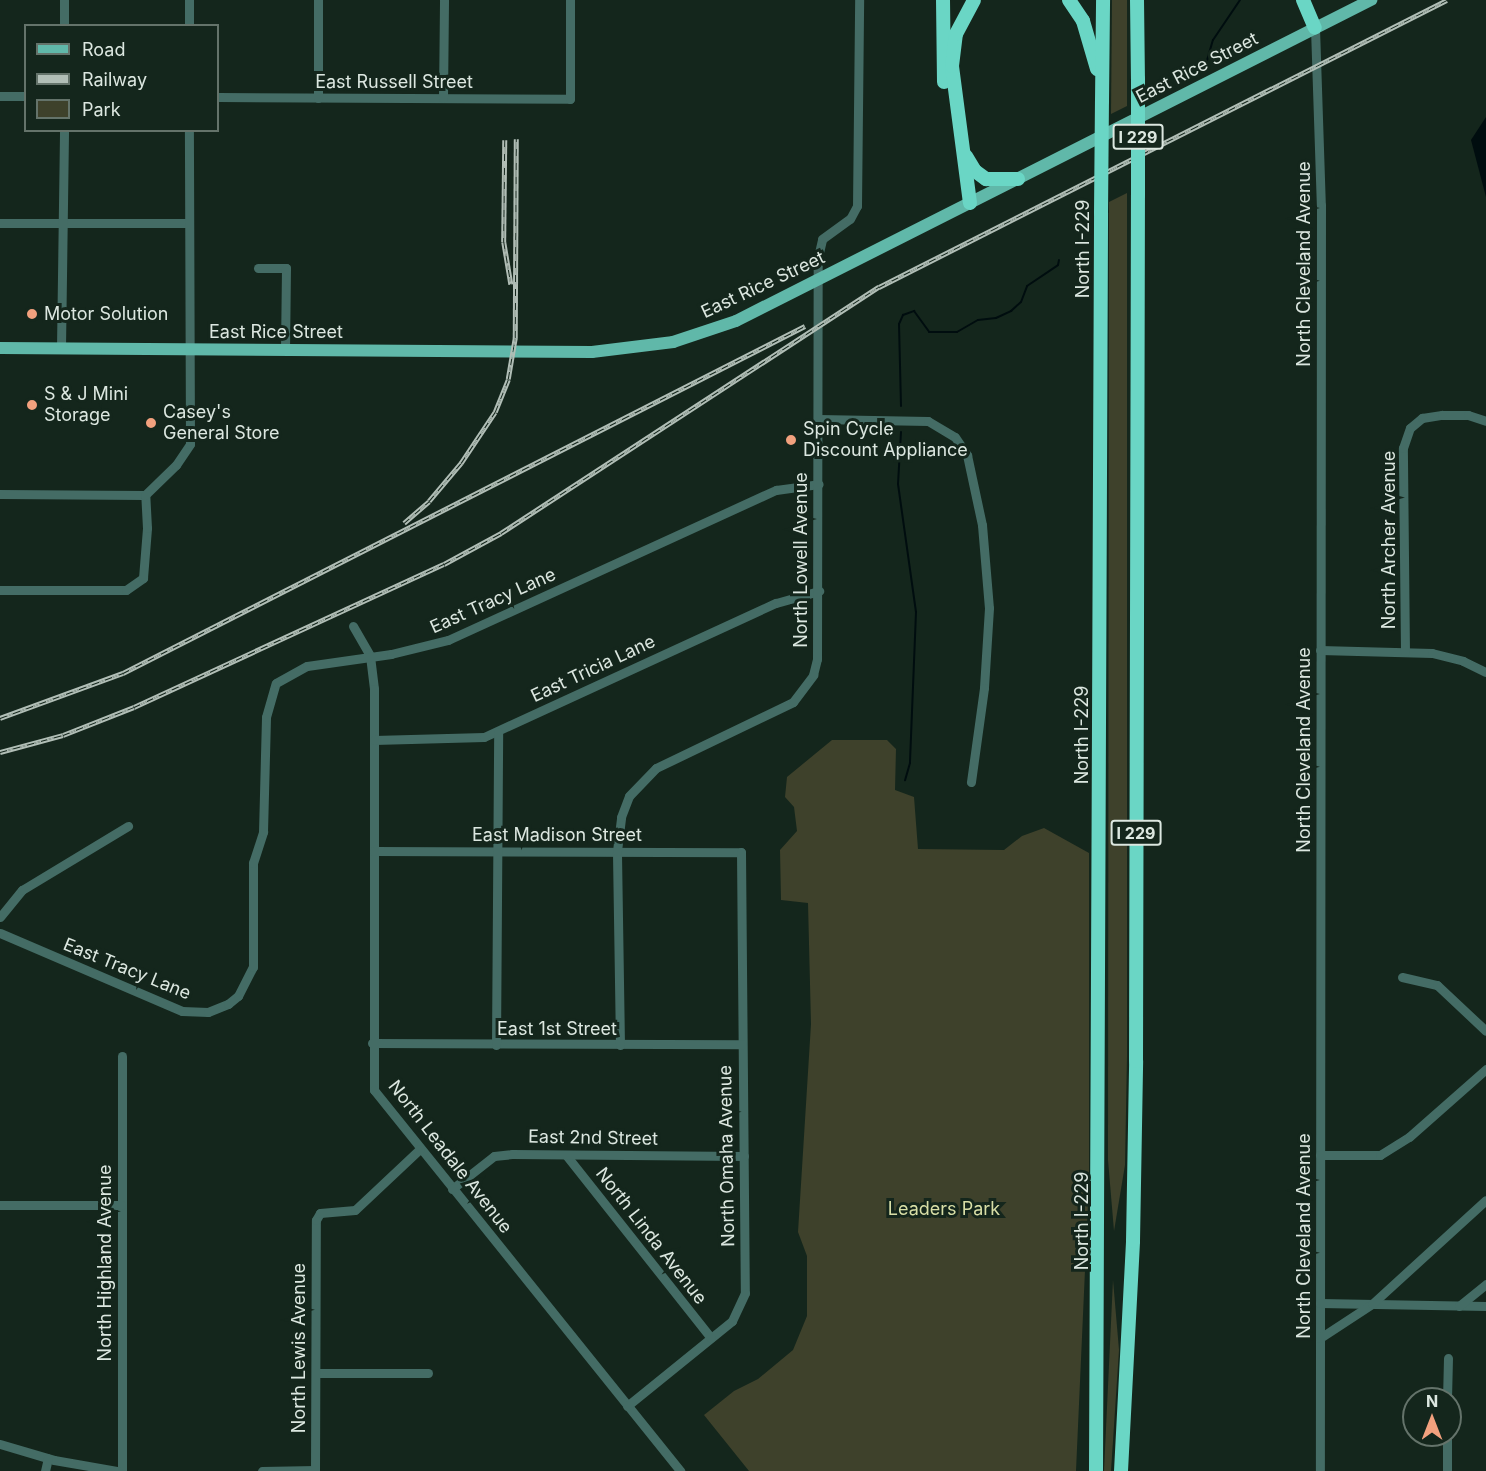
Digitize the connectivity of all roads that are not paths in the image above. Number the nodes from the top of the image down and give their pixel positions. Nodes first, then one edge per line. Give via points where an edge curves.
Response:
1 (64, 0) edge
2 (189, 0) edge
3 (318, 0) edge
4 (444, 0) edge
5 (570, 0) edge
6 (859, 0) edge
7 (944, 0) edge
8 (974, 0) edge
9 (1069, 0) edge
10 (1103, 0) edge
11 (1303, 0) edge
12 (1312, 0) edge
13 (1371, 0) edge
14 (1137, 1) edge
15 (64, 24) edge
16 (189, 24) edge
17 (1315, 28) junction
18 (1103, 94) junction
19 (0, 96) edge
20 (24, 96) edge
21 (219, 97) edge
22 (318, 98) junction
23 (443, 98) junction
24 (64, 132) edge
25 (189, 132) edge
26 (963, 145) junction
27 (1018, 179) junction
28 (966, 205) junction
29 (0, 223) edge
30 (64, 223) junction
31 (189, 223) junction
32 (258, 268) dead end
33 (819, 280) junction
34 (0, 348) edge
35 (61, 348) junction
36 (190, 350) junction
37 (285, 350) junction
38 (819, 419) junction
39 (1486, 422) edge
40 (819, 484) junction
41 (0, 494) edge
42 (145, 495) junction
43 (0, 590) edge
44 (819, 591) junction
45 (353, 626) dead end
46 (1320, 650) junction
47 (1405, 652) junction
48 (370, 656) junction
49 (1486, 672) edge
50 (498, 732) junction
51 (374, 740) junction
52 (971, 782) dead end
53 (128, 826) dead end
54 (374, 851) junction
55 (617, 851) junction
56 (497, 852) junction
57 (741, 852) joint
58 (0, 917) edge
59 (0, 933) edge
60 (1402, 977) dead end
61 (1486, 1031) edge
62 (372, 1043) junction
63 (742, 1044) junction
64 (496, 1045) junction
65 (620, 1045) junction
66 (122, 1056) dead end
67 (1486, 1069) edge
68 (420, 1149) junction
69 (566, 1155) junction
70 (1320, 1155) junction
71 (744, 1156) junction
72 (453, 1189) junction
73 (1486, 1200) edge
74 (0, 1205) edge
75 (122, 1205) junction
76 (1486, 1284) edge
77 (1320, 1303) junction
78 (1372, 1304) junction
79 (1459, 1306) junction
80 (1486, 1306) edge
81 (711, 1338) junction
82 (1320, 1338) junction
83 (1448, 1358) dead end
84 (316, 1373) junction
85 (428, 1373) dead end
86 (1447, 1387) edge
87 (627, 1406) junction
88 (0, 1444) edge
89 (1447, 1447) edge
90 (48, 1458) junction
91 (315, 1470) edge
92 (45, 1471) edge
93 (120, 1471) edge
94 (262, 1471) edge
95 (680, 1471) edge
96 (1096, 1471) edge
97 (1121, 1471) edge
98 (1320, 1471) edge
99 (1447, 1471) edge

1 - 15 street
2 - 16 street
3 - 22 street
4 - 23 street
5 - 23 street, East Russell Street via 570,99
6 - 33 street, North Lowell Avenue via 857,206 850,219 822,239
7 - 28 highway via 944,75
8 - 26 highway via 960,23 953,56
9 - 18 highway via 1089,37
10 - 18 highway, North I-229 / I 229
11 - 17 highway
12 - 17 highway
13 - 17 main road, East Rice Street
14 - 97 highway, I 229, bridge via 1136,1061 1133,1241
17 - 27 main road, East Rice Street
17 - 46 street, North Cleveland Avenue via 1321,204
18 - 96 highway, North I-229 / I 229, bridge
19 - 20 street
21 - 22 street, East Russell Street
22 - 23 street, East Russell Street
24 - 30 street
25 - 31 street
26 - 27 highway via 980,176
26 - 28 highway
27 - 28 main road, East Rice Street
28 - 33 main road, East Rice Street
29 - 30 street
30 - 31 street
30 - 35 street
31 - 36 street
32 - 37 street via 286,268
33 - 37 main road, East Rice Street via 717,329 652,347 592,352
33 - 38 street, North Lowell Avenue
34 - 35 main road, East Rice Street
35 - 36 main road, East Rice Street
36 - 37 main road, East Rice Street
36 - 42 street via 188,449
38 - 40 street, North Lowell Avenue
38 - 52 street via 928,421 955,437 967,455 982,525 988,608 984,688
39 - 47 street, North Archer Avenue via 1468,415 1442,415 1422,418 1410,428 1403,448
40 - 44 street, North Lowell Avenue
40 - 48 street, East Tracy Lane via 776,490 448,640
41 - 42 street
42 - 43 street via 146,564 143,578 135,586 119,590
44 - 50 street, East Tricia Lane via 776,603
44 - 55 street, North Lowell Avenue via 817,659 804,689 780,711 648,773 624,807
45 - 48 street, North Leadale Avenue
46 - 47 street
46 - 70 street, North Cleveland Avenue
47 - 49 street via 1447,655
48 - 51 street, North Leadale Avenue
48 - 59 street, East Tracy Lane via 307,666 276,683 269,699 264,824 253,863 253,966 238,996 228,1004 208,1012 182,1011
50 - 51 street, East Tricia Lane via 476,740
50 - 56 street
51 - 54 street, North Leadale Avenue
53 - 58 street via 22,890
54 - 56 street, East Madison Street
54 - 62 street, North Leadale Avenue
55 - 56 street, East Madison Street
55 - 57 street, East Madison Street
55 - 65 street, North Lowell Avenue
56 - 64 street
57 - 63 street, North Omaha Avenue
60 - 61 street via 1437,985
62 - 64 street, East 1st Street
62 - 68 street, North Leadale Avenue via 374,1090
63 - 65 street, East 1st Street
63 - 71 street, North Omaha Avenue
64 - 65 street, East 1st Street
66 - 75 street, North Highland Avenue
67 - 70 street via 1409,1137 1380,1155
68 - 72 street, North Leadale Avenue
68 - 84 street, North Lewis Avenue via 358,1207 320,1214 315,1224
69 - 71 street, East 2nd Street
69 - 72 street, East 2nd Street via 494,1156
69 - 81 street, North Linda Avenue
70 - 77 street, North Cleveland Avenue
71 - 81 street, North Omaha Avenue via 745,1293 732,1322
72 - 87 street, North Leadale Avenue
73 - 78 street
74 - 75 street
75 - 93 street, North Highland Avenue
76 - 79 street
77 - 78 street
77 - 82 street, North Cleveland Avenue
78 - 79 street
78 - 82 street
79 - 80 street
81 - 87 street, North Omaha Avenue
82 - 98 street, North Cleveland Avenue
83 - 86 street
84 - 85 street
84 - 91 street, North Lewis Avenue
87 - 95 street, North Leadale Avenue
88 - 90 street
89 - 99 street
90 - 92 street
90 - 93 street
91 - 94 street

